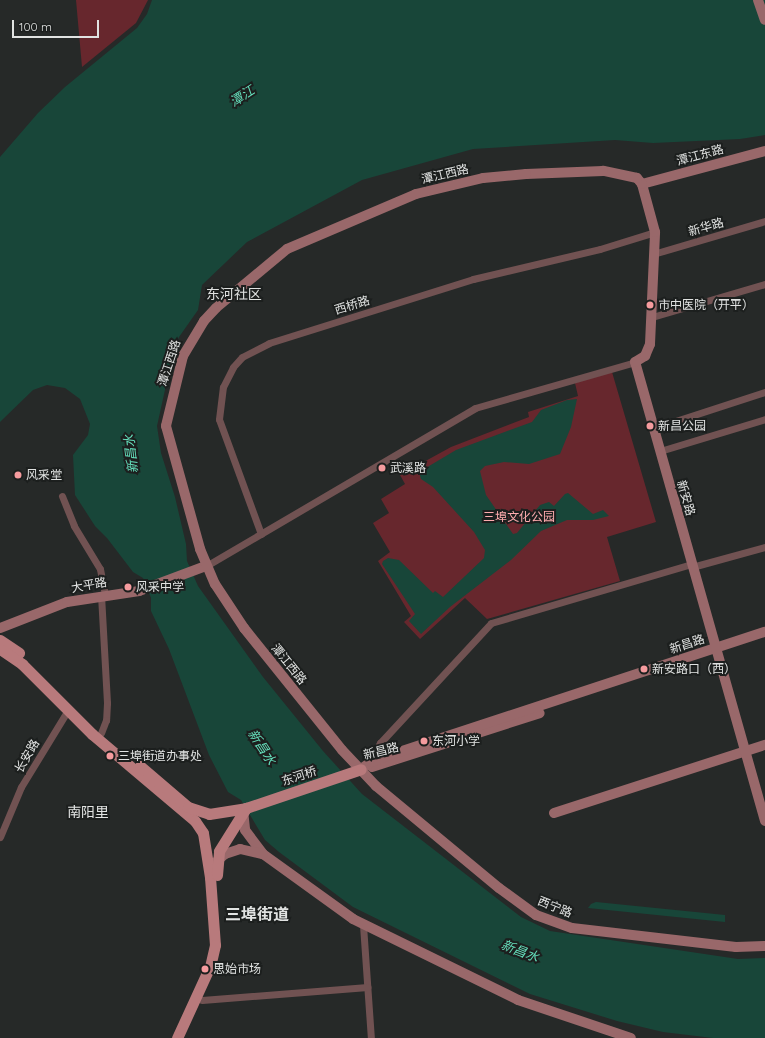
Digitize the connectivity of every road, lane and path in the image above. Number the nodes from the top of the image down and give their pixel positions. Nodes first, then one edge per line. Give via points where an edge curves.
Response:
1 (758, 0) edge
2 (765, 20) edge
3 (765, 151) edge
4 (630, 175) junction
5 (661, 179) junction
6 (642, 184) junction
7 (765, 221) edge
8 (655, 232) junction
9 (653, 254) junction
10 (765, 284) edge
11 (652, 317) junction
12 (635, 362) junction
13 (765, 392) edge
14 (765, 419) edge
15 (654, 428) junction
16 (660, 451) junction
17 (62, 496) dead end
18 (261, 534) junction
19 (765, 547) edge
20 (206, 566) junction
21 (692, 566) junction
22 (103, 595) junction
23 (0, 628) edge
24 (765, 632) edge
25 (765, 639) edge
26 (0, 640) edge
27 (0, 649) edge
28 (716, 652) junction
29 (68, 710) junction
30 (101, 733) junction
31 (765, 745) edge
32 (744, 751) junction
33 (370, 762) junction
34 (360, 769) junction
35 (245, 809) junction
36 (554, 813) dead end
37 (765, 821) edge
38 (203, 833) junction
39 (229, 833) junction
40 (0, 837) edge
41 (264, 854) junction
42 (216, 860) junction
43 (363, 925) junction
44 (765, 946) edge
45 (368, 987) junction
46 (202, 1000) junction
47 (177, 1038) edge
48 (185, 1038) edge
49 (371, 1038) edge
50 (631, 1038) edge

1 - 2 street
3 - 5 street, 潭江东路
4 - 5 street
4 - 6 street, 潭江西路
4 - 20 street, 潭江西路 via 603,171 526,174 483,178 416,194 287,249 216,308 193,336 183,356 166,426 184,499
5 - 6 street, 潭江东路
6 - 8 street
7 - 9 street, 新华路
8 - 9 street
8 - 18 street, 西桥路 via 600,249 473,279 269,343 242,357 233,367 223,387 219,419
9 - 11 street
10 - 11 street
11 - 12 street via 649,349 642,359
12 - 15 street, 新安路
12 - 18 street via 475,408
13 - 15 street
14 - 16 street
15 - 16 street, 新安路
16 - 21 street, 新安路
17 - 22 street via 74,526 100,569
18 - 20 street
19 - 21 street
20 - 22 street, 大平路 via 139,592
20 - 34 street, 潭江西路 via 244,628
21 - 28 street, 新安路
21 - 33 street via 492,623 380,743
22 - 23 street, 大平路 via 67,602
22 - 30 street via 107,703 106,720
24 - 28 street, 新昌路
25 - 28 street, 新昌路
26 - 30 main road, 东河桥 via 17,650
27 - 29 main road via 17,660
28 - 32 street, 新安路
28 - 33 street, 新昌路
28 - 34 street, 新昌路 via 393,762
29 - 38 main road via 92,734 195,821
29 - 40 street, 长安路 via 21,787
30 - 35 main road, 东河桥 via 192,809 214,814
31 - 32 street
32 - 36 street
32 - 37 street, 新安路
33 - 34 street, 新昌路
34 - 35 main road, 东河桥
34 - 44 street, 西宁路 via 376,786 499,888 545,919 563,926 587,930 736,947
35 - 39 main road
35 - 41 street via 245,830
38 - 39 main road via 218,840
38 - 47 main road via 210,870 215,945 210,966
39 - 42 main road
41 - 42 street via 240,849
41 - 43 street via 332,907
42 - 46 main road via 222,946 216,969
43 - 45 street
43 - 50 street via 523,1002
45 - 46 street
45 - 49 street
46 - 48 main road

